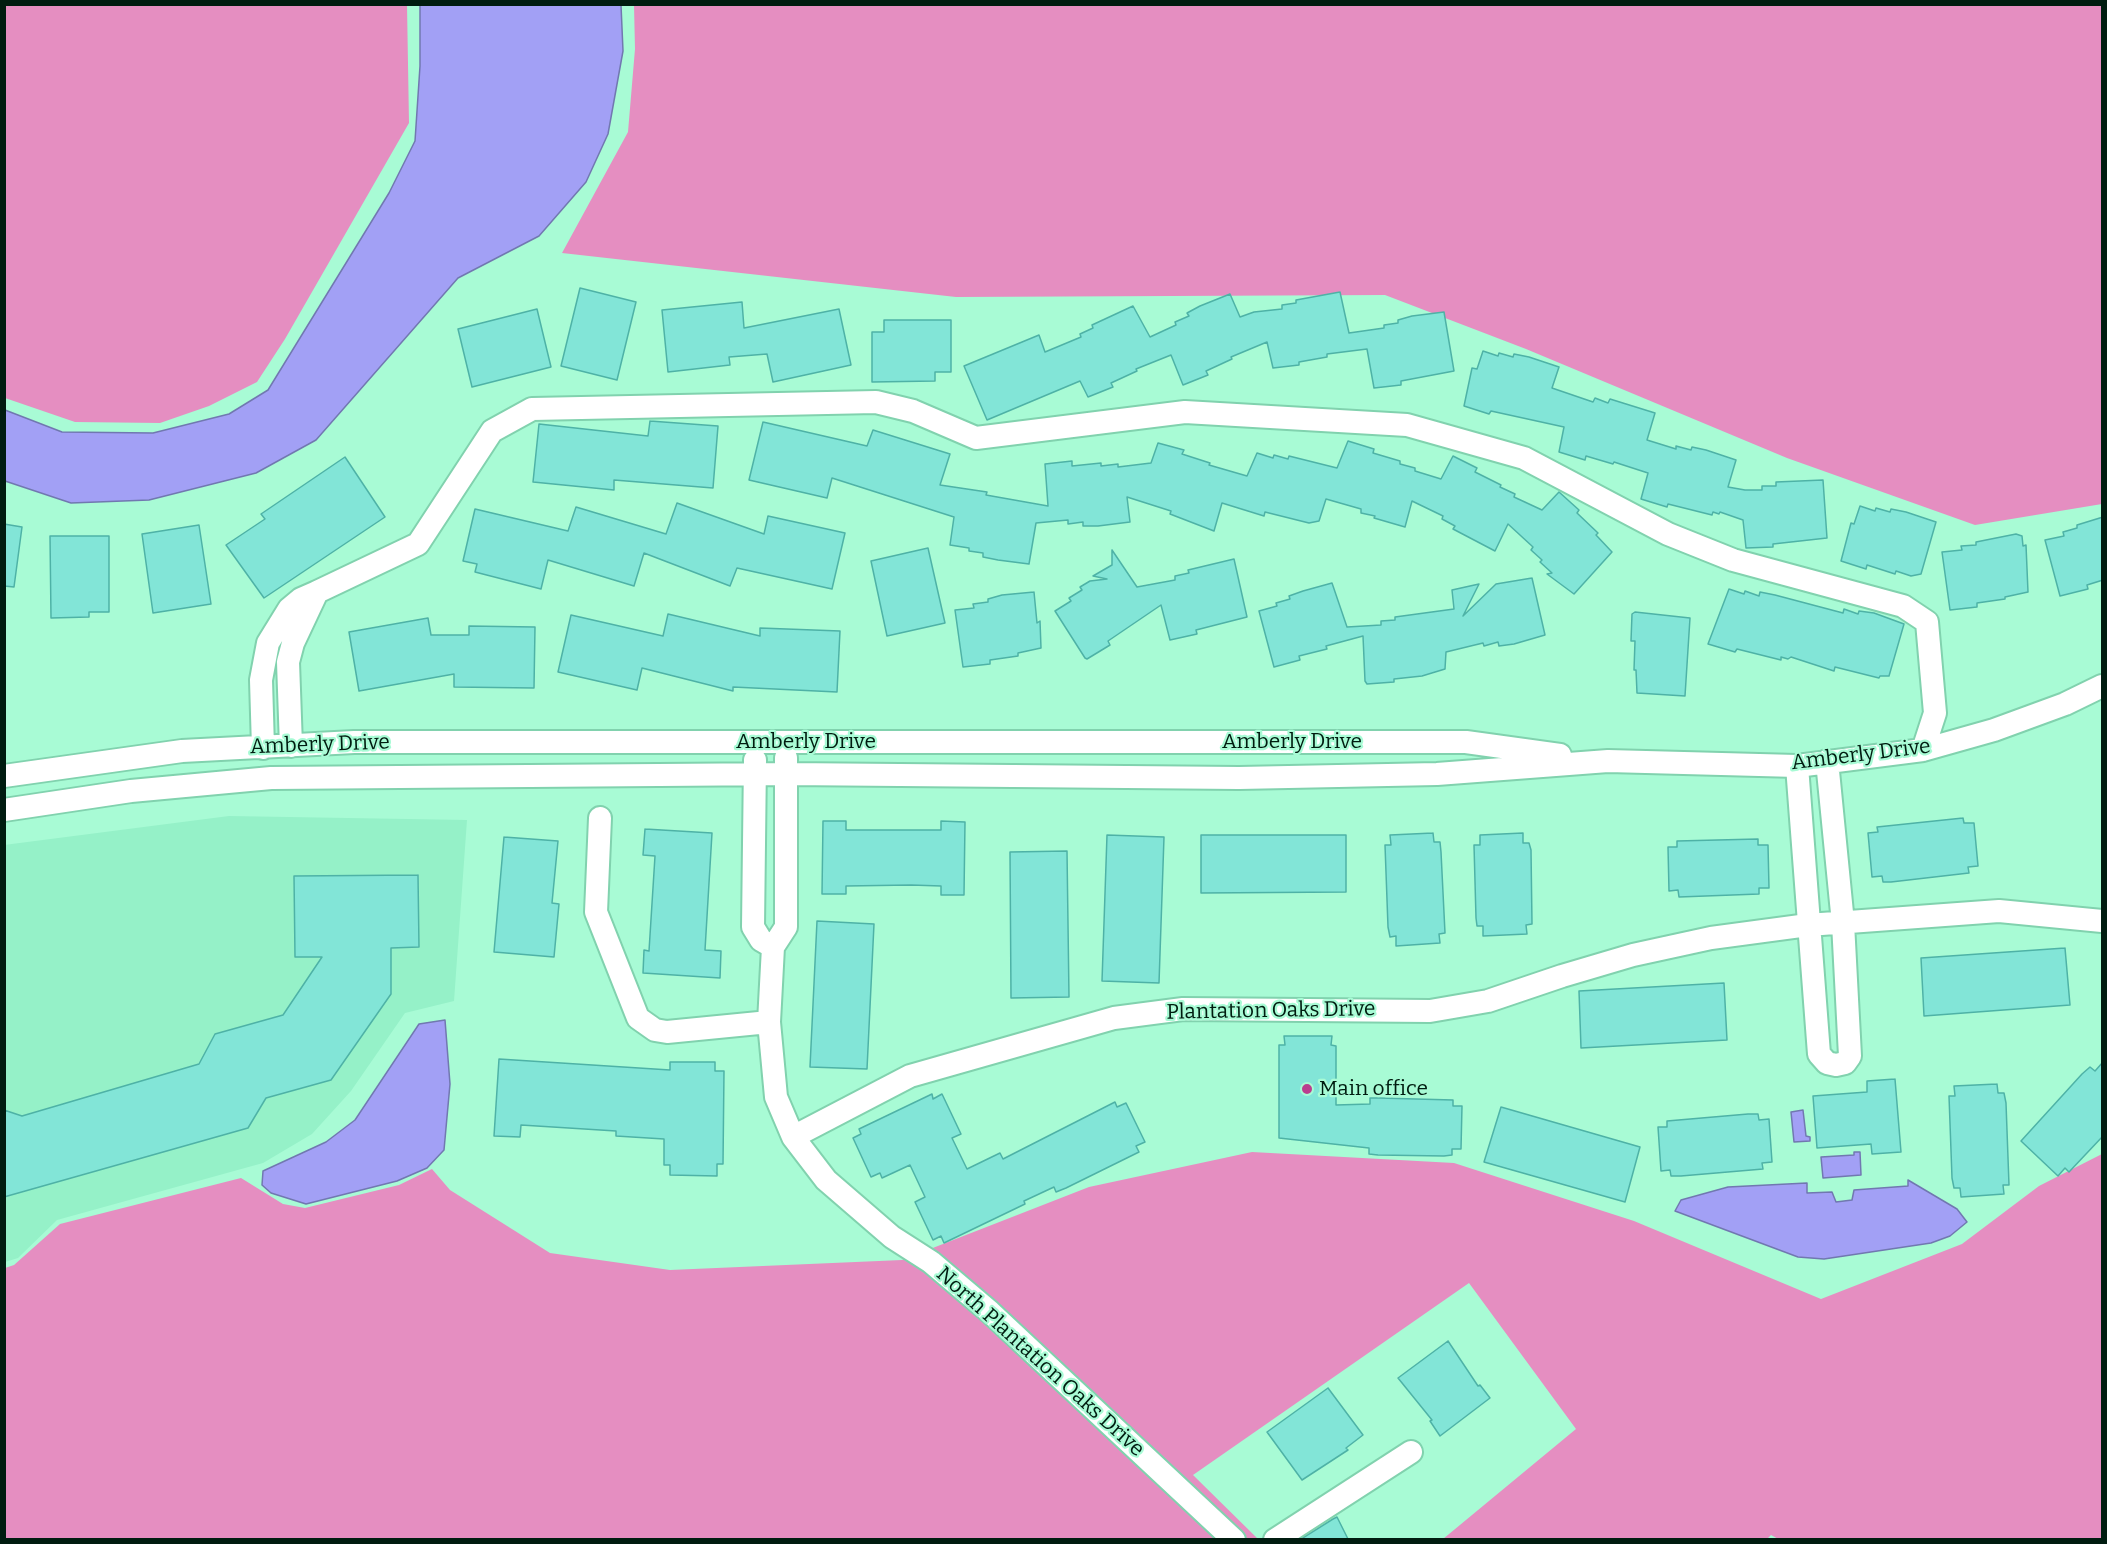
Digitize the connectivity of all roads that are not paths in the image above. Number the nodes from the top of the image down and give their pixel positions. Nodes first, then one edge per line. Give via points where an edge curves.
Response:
1 (317, 592) junction
2 (263, 662) junction
3 (288, 662) junction
4 (2103, 686) edge
5 (755, 742) junction
6 (786, 742) junction
7 (275, 747) junction
8 (1923, 750) junction
9 (1608, 761) junction
10 (1827, 761) junction
11 (1797, 766) junction
12 (755, 774) junction
13 (787, 774) junction
14 (4, 776) edge
15 (271, 778) junction
16 (4, 810) edge
17 (600, 818) dead end
18 (2103, 921) edge
19 (1843, 922) junction
20 (1808, 925) junction
21 (773, 947) junction
22 (769, 1022) junction
23 (793, 1137) junction
24 (1411, 1452) dead end
25 (1234, 1539) edge
26 (1275, 1539) edge

1 - 2 street via 289,609 273,634
1 - 3 street via 292,644
1 - 8 street via 418,544 492,431 532,409 876,402 913,411 976,438 1185,412 1407,425 1524,458 1668,534 1733,560 1903,606 1927,622 1935,713
2 - 3 street
2 - 7 street
3 - 7 street
4 - 8 street, Amberly Drive via 2004,726
5 - 6 street, Amberly Drive
5 - 7 street, Amberly Drive via 354,742
5 - 12 street
6 - 9 street, Amberly Drive via 1466,742
6 - 13 street
7 - 14 street, Amberly Drive via 182,751
7 - 15 street
8 - 10 street, Amberly Drive
9 - 11 street, Amberly Drive
9 - 13 street, Amberly Drive via 1437,774 1239,778
10 - 11 street, Amberly Drive
10 - 19 street
11 - 20 street
12 - 13 street, Amberly Drive
12 - 15 street, Amberly Drive
12 - 21 street via 753,927 760,940
13 - 21 street via 786,927
15 - 16 street, Amberly Drive via 131,791
17 - 22 street via 596,912 638,1018 667,1032
18 - 19 street, Plantation Oaks Drive via 1999,911
19 - 20 street, Plantation Oaks Drive
19 - 20 street via 1850,1056 1845,1063 1836,1065 1827,1063 1819,1054
20 - 23 street, Plantation Oaks Drive via 1711,938 1633,955 1488,1001 1430,1011 1183,1009 1114,1018 910,1076
21 - 22 street
22 - 23 street via 776,1097
23 - 25 street, North Plantation Oaks Drive via 834,1187 990,1312
24 - 26 street

